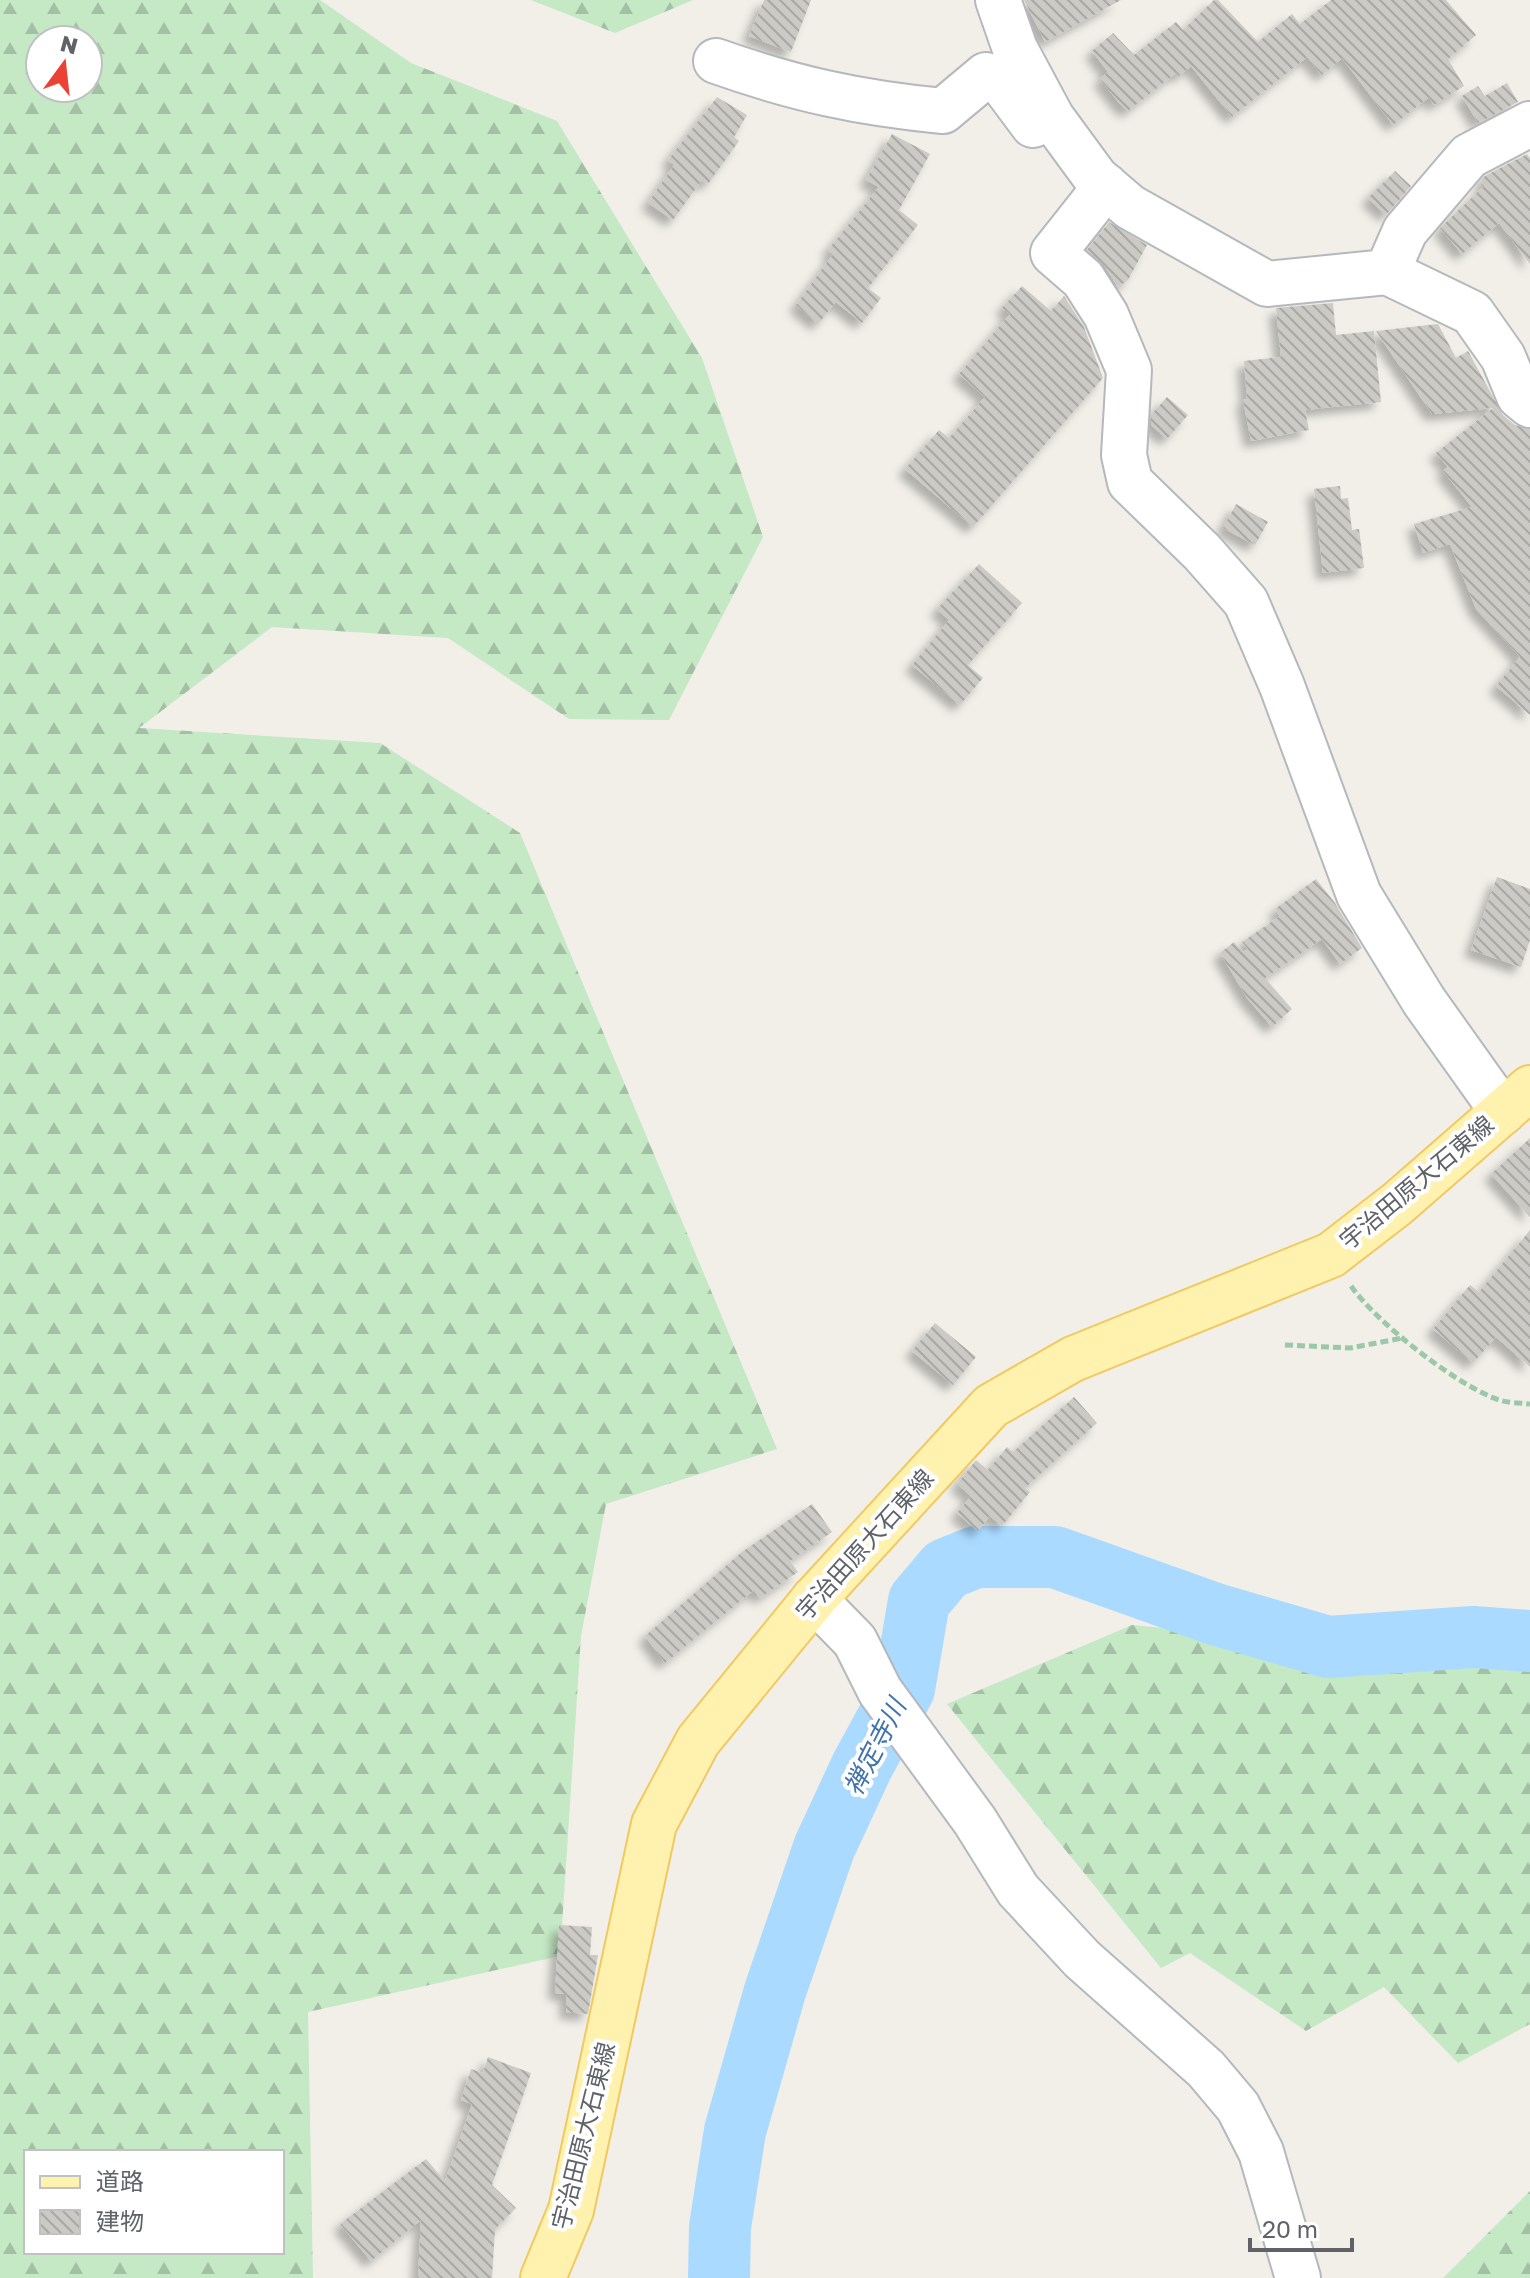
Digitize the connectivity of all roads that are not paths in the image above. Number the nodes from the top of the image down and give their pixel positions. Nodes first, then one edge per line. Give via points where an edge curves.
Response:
1 (998, 0) edge
2 (716, 61) dead end
3 (1530, 124) edge
4 (1062, 131) junction
5 (1106, 186) junction
6 (1387, 272) junction
7 (1530, 405) edge
8 (1516, 1100) edge
9 (814, 1599) junction
10 (543, 2278) edge
11 (1298, 2278) edge

1 - 4 street via 1015,49
2 - 4 street via 794,88 943,111 986,75 1001,82 1046,140
3 - 6 street via 1469,156 1405,231
4 - 5 street
5 - 6 street via 1130,207 1267,284
5 - 8 street via 1053,253 1083,279 1106,315 1129,370 1124,455 1130,482 1246,602 1359,895 1424,1001
6 - 7 street via 1472,313 1503,357 1519,396
8 - 9 main road, 宇治田原大石東線 via 1331,1255 1073,1359 991,1406
9 - 10 main road, 宇治田原大石東線 via 698,1741 654,1824 571,2210
9 - 11 street via 855,1641 890,1705 1018,1890 1082,1959 1206,2069 1238,2107 1261,2152

